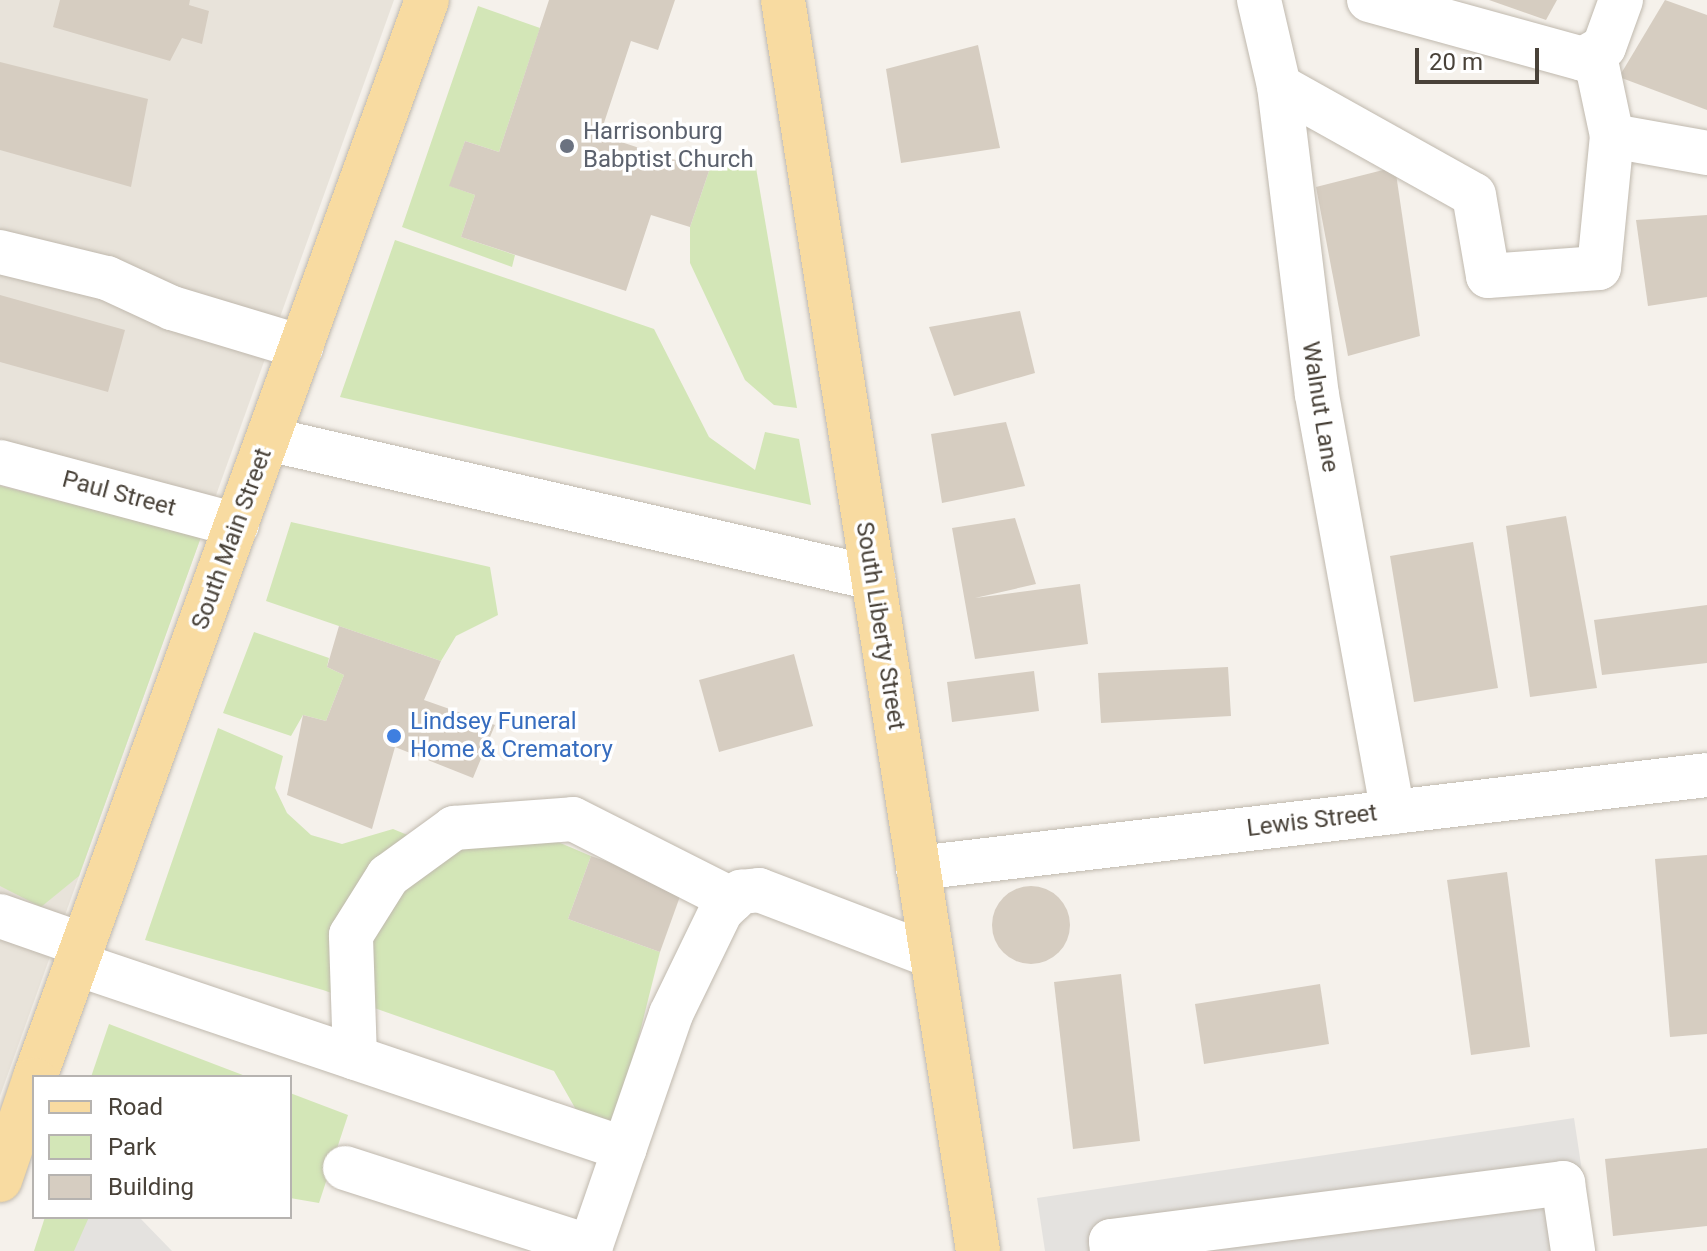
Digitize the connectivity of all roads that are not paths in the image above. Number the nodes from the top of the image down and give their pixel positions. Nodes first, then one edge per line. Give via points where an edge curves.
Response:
1 (427, 0) edge
2 (783, 0) edge
3 (1259, 0) edge
4 (1369, 0) edge
5 (1621, 0) edge
6 (1595, 56) junction
7 (1279, 86) junction
8 (1612, 136) junction
9 (1707, 153) edge
10 (0, 252) edge
11 (301, 347) junction
12 (268, 439) junction
13 (0, 462) edge
14 (237, 525) junction
15 (873, 578) junction
16 (1707, 775) edge
17 (1393, 812) junction
18 (918, 868) junction
19 (733, 900) junction
20 (0, 916) edge
21 (80, 955) junction
22 (932, 956) junction
23 (355, 1058) junction
24 (23, 1096) edge
25 (625, 1149) junction
26 (345, 1168) dead end
27 (0, 1180) edge
28 (590, 1249) edge
29 (978, 1251) edge
30 (1112, 1251) edge
31 (1573, 1251) edge

1 - 11 main road, South Main Street
2 - 15 main road, South Liberty Street
3 - 7 street, Walnut Lane
4 - 6 street via 1569,58
5 - 6 street
6 - 8 street
7 - 8 street via 1474,195 1488,276 1599,268
7 - 17 street, Walnut Lane via 1317,395
8 - 9 street
10 - 11 street via 107,278 172,308
11 - 12 main road, South Main Street
12 - 14 main road, South Main Street
12 - 15 street
13 - 14 street, Paul Street
14 - 21 main road, South Main Street
15 - 18 main road, South Liberty Street
16 - 17 street, Lewis Street
17 - 18 street, Lewis Street
18 - 22 main road, South Liberty Street
19 - 22 street via 741,892 759,890
19 - 23 street via 573,819 454,828 388,876 351,935
19 - 25 street via 721,911 671,1014
20 - 21 street
21 - 23 street
21 - 24 main road, South Main Street
22 - 29 main road, South Liberty Street
23 - 25 street
24 - 27 main road, South Main Street
25 - 28 street
26 - 28 street
30 - 31 street via 1111,1241 1563,1183

